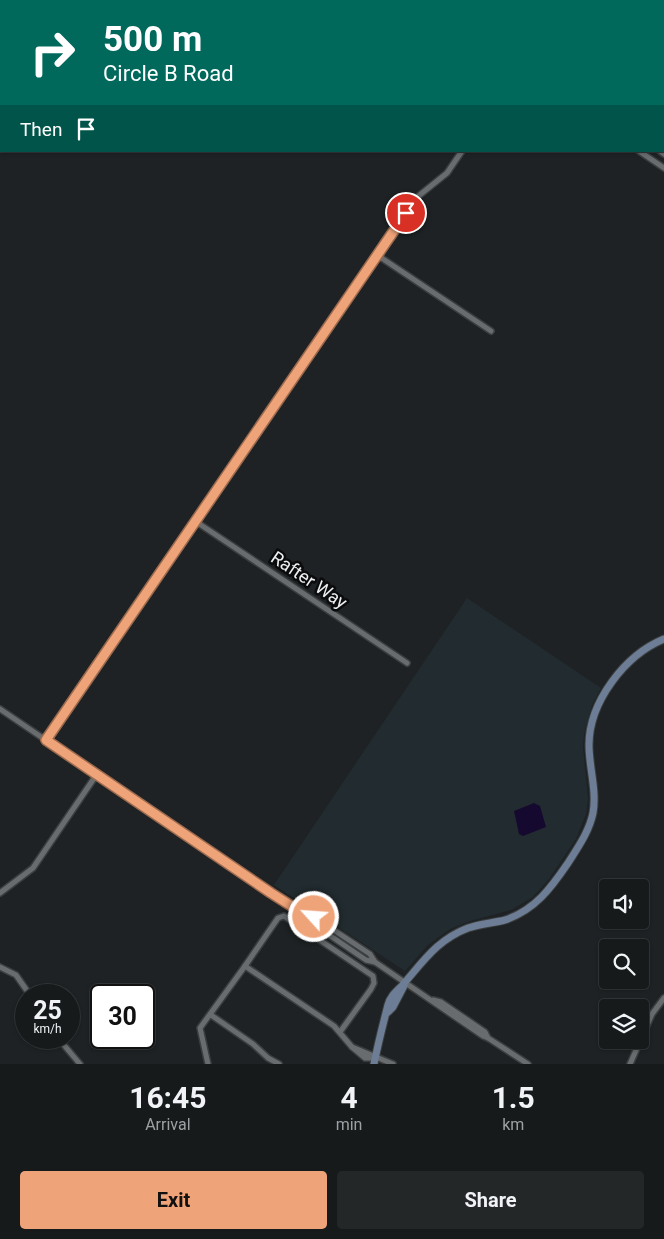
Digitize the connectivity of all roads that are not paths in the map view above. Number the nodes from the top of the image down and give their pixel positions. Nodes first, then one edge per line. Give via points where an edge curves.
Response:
1 (461, 152) edge
2 (640, 152) edge
3 (664, 168) edge
4 (377, 255) junction
5 (491, 331) dead end
6 (195, 520) junction
7 (664, 639) edge
8 (407, 663) dead end
9 (0, 709) edge
10 (46, 740) junction
11 (97, 774) junction
12 (0, 893) edge
13 (245, 966) junction
14 (0, 967) edge
15 (405, 983) junction
16 (22, 984) edge
17 (664, 998) edge
18 (211, 1015) junction
19 (340, 1032) junction
20 (67, 1049) edge
21 (375, 1061) edge
22 (80, 1064) edge
23 (208, 1064) edge
24 (279, 1064) edge
25 (393, 1064) edge
26 (528, 1064) edge
27 (630, 1064) edge

1 - 4 street via 447,173 416,198
2 - 3 street
4 - 5 street
4 - 6 street
6 - 8 street, Rafter Way
6 - 10 street
7 - 15 street via 642,650 626,664 598,707 589,743 595,790 592,818 584,838 554,885 523,912 469,928 442,942 424,958
9 - 10 street
10 - 11 street
11 - 12 street via 33,868
11 - 15 street via 304,914 314,917 370,954 375,962
13 - 18 street
13 - 19 street
13 - 19 street via 275,921 284,916 373,976 371,989
14 - 16 street via 16,976
15 - 21 street via 388,1005
15 - 26 street
17 - 27 street via 652,1014
18 - 23 street via 200,1028
18 - 24 street
19 - 21 street via 352,1047
20 - 22 street
21 - 25 street

